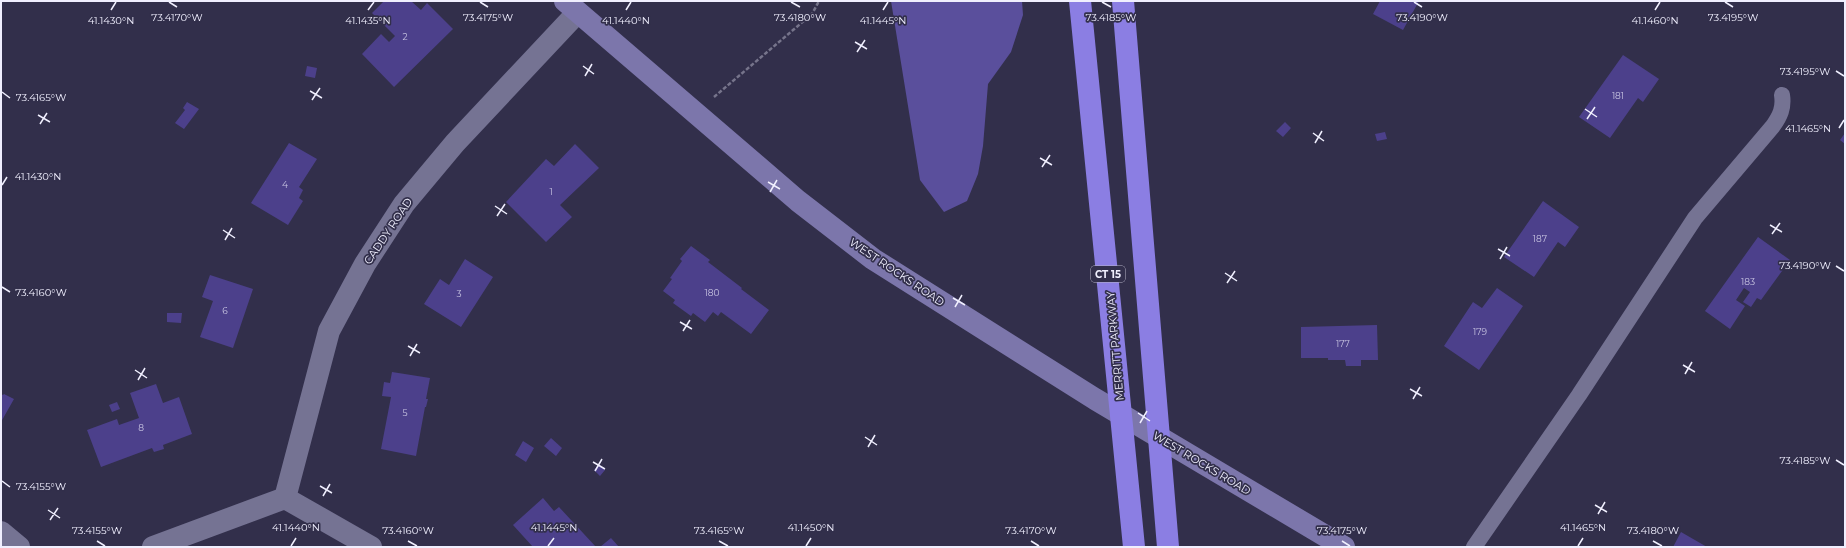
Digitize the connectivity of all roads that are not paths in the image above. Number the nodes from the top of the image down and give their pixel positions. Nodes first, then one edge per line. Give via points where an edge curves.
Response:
1 (1080, 1) edge
2 (1123, 1) edge
3 (571, 7) edge
4 (1782, 95) dead end
5 (285, 498) junction
6 (1, 532) edge
7 (19, 547) edge
8 (153, 547) edge
9 (371, 547) edge
10 (1134, 547) edge
11 (1168, 547) edge
12 (1344, 547) edge
13 (1474, 547) edge

1 - 10 highway, MERRITT PARKWAY / CT 15
2 - 11 highway
3 - 5 street, CADDY ROAD via 404,204 365,264 329,331
3 - 12 main road, WEST ROCKS ROAD via 798,201 873,259 1095,399
4 - 13 lane via 1784,105 1774,126 1695,218 1579,395
5 - 8 street
5 - 9 street
6 - 7 street

